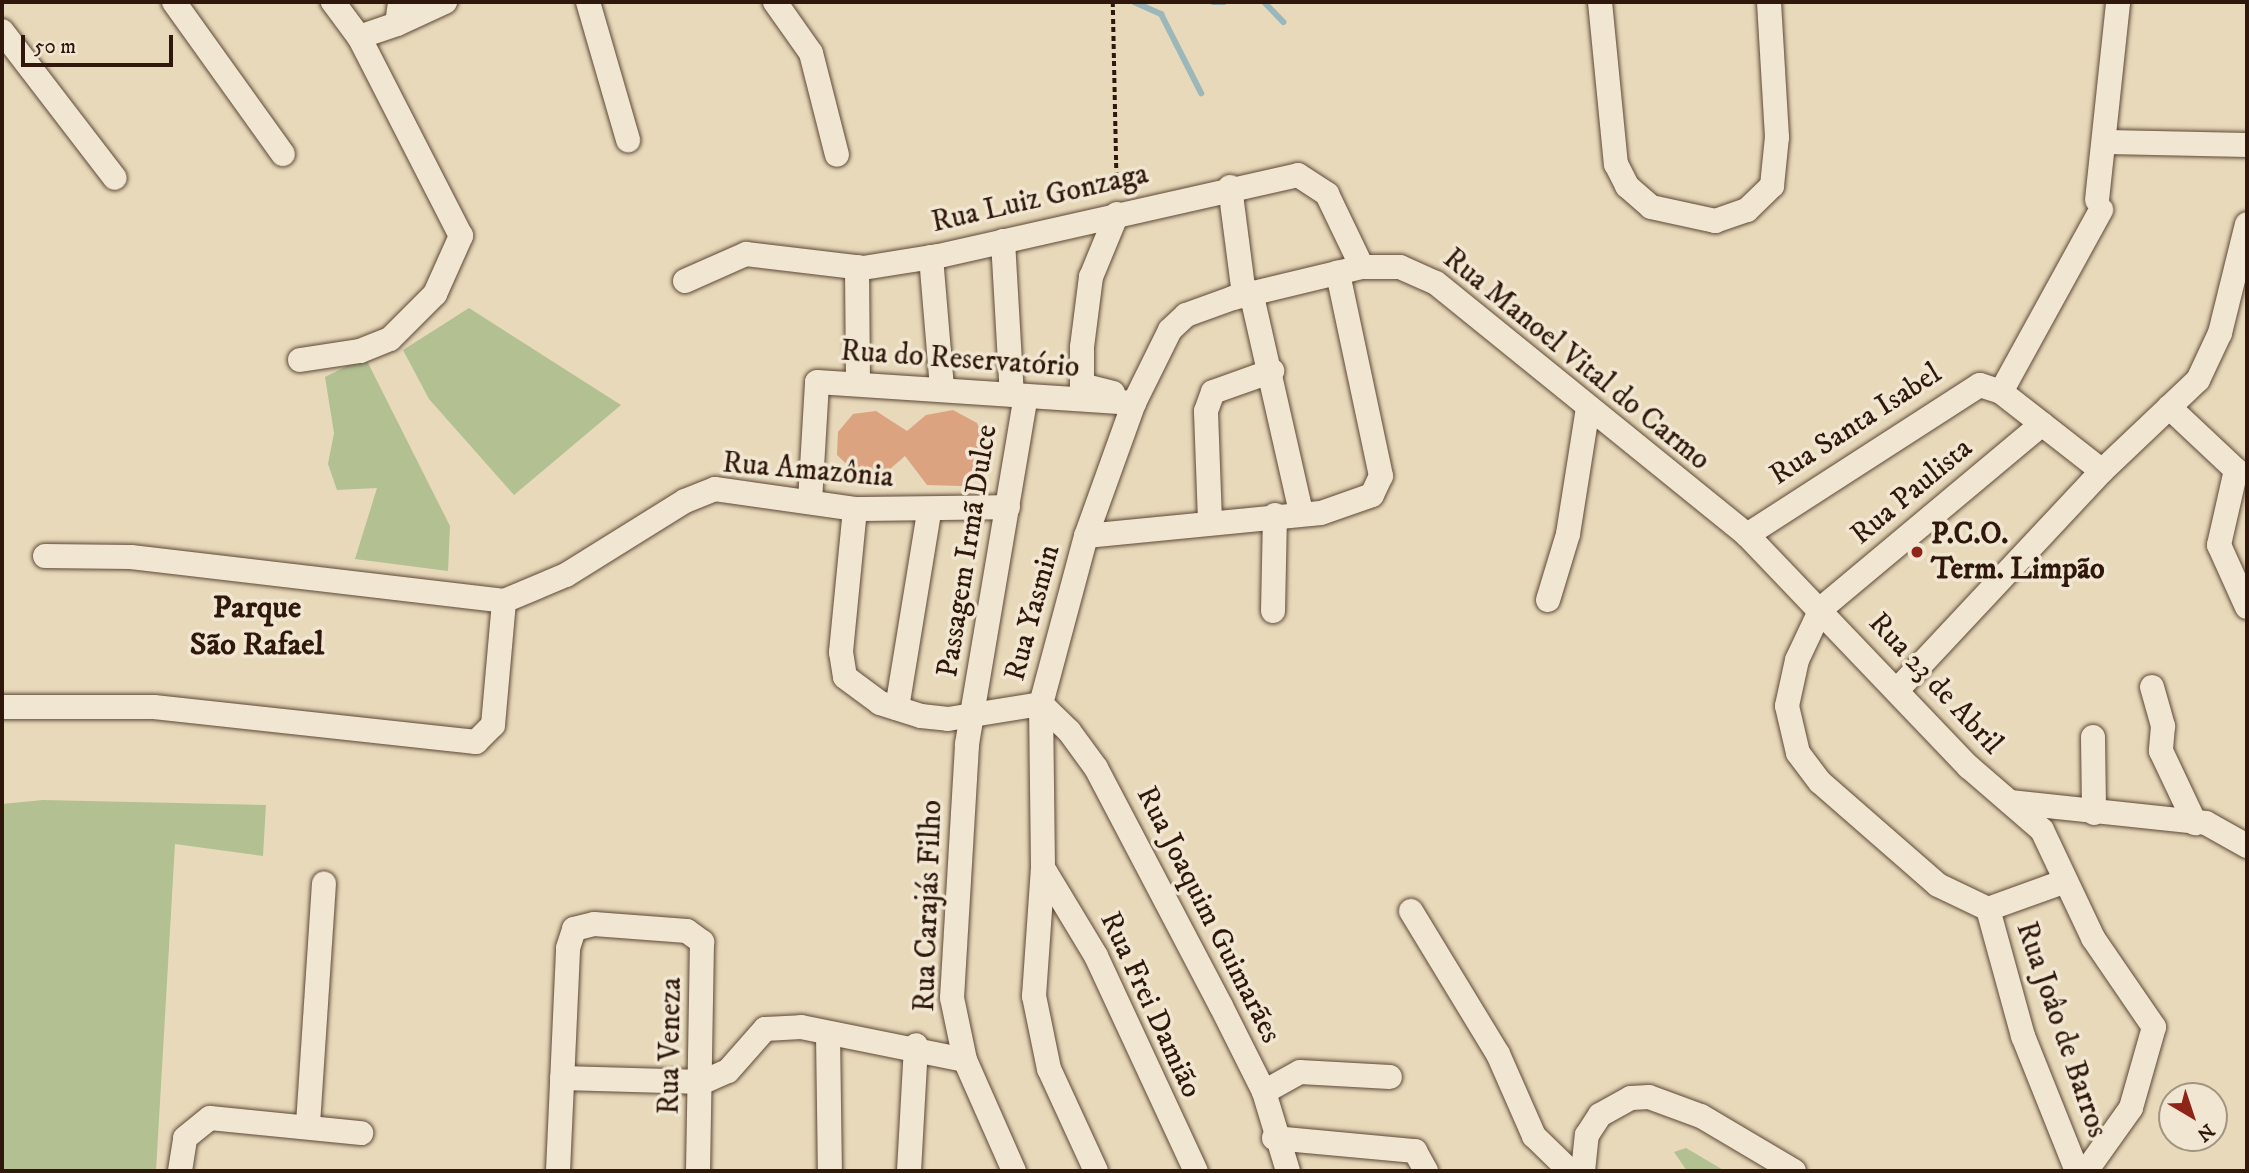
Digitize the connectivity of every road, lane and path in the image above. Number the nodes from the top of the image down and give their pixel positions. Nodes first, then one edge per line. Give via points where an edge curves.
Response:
1 (174, 2) edge
2 (333, 2) edge
3 (445, 2) edge
4 (588, 2) edge
5 (775, 2) edge
6 (1113, 2) edge
7 (1600, 2) edge
8 (1769, 2) edge
9 (2118, 2) edge
10 (399, 13) edge
11 (359, 37) junction
12 (4, 38) edge
13 (628, 141) dead end
14 (2108, 142) junction
15 (2247, 145) edge
16 (283, 154) dead end
17 (836, 155) dead end
18 (115, 178) dead end
19 (1230, 187) junction
20 (1117, 214) junction
21 (2247, 223) edge
22 (1003, 241) junction
23 (931, 257) junction
24 (2243, 265) edge
25 (857, 267) junction
26 (1362, 267) junction
27 (1338, 273) junction
28 (685, 281) dead end
29 (1248, 293) junction
30 (300, 360) dead end
31 (1272, 371) junction
32 (858, 382) junction
33 (942, 389) junction
34 (2001, 392) junction
35 (1019, 396) junction
36 (1126, 403) junction
37 (2169, 407) junction
38 (1588, 408) junction
39 (2042, 424) junction
40 (2102, 471) junction
41 (810, 501) junction
42 (1008, 507) junction
43 (855, 509) junction
44 (929, 512) junction
45 (1301, 512) junction
46 (1275, 515) junction
47 (1210, 521) junction
48 (1747, 535) junction
49 (1086, 536) junction
50 (45, 556) dead end
51 (1548, 600) dead end
52 (504, 601) junction
53 (2247, 607) edge
54 (1821, 609) junction
55 (1273, 611) dead end
56 (2152, 687) dead end
57 (1899, 688) junction
58 (1041, 704) junction
59 (2, 707) edge
60 (897, 708) junction
61 (973, 716) junction
62 (2093, 737) dead end
63 (2006, 801) junction
64 (2094, 813) junction
65 (2195, 823) junction
66 (2247, 846) edge
67 (1043, 868) junction
68 (2063, 882) junction
69 (324, 884) dead end
70 (1988, 909) junction
71 (1411, 911) dead end
72 (828, 1034) junction
73 (916, 1045) junction
74 (965, 1060) junction
75 (1390, 1077) dead end
76 (562, 1078) junction
77 (703, 1082) junction
78 (1264, 1092) junction
79 (308, 1124) junction
80 (361, 1133) dead end
81 (1274, 1138) junction
82 (180, 1171) edge
83 (558, 1171) edge
84 (698, 1171) edge
85 (830, 1171) edge
86 (909, 1171) edge
87 (1014, 1171) edge
88 (1096, 1171) edge
89 (1196, 1171) edge
90 (1288, 1171) edge
91 (1426, 1171) edge
92 (1570, 1171) edge
93 (1583, 1171) edge
94 (1794, 1171) edge
95 (2077, 1171) edge
96 (2087, 1171) edge

1 - 16 street
2 - 11 street
3 - 10 street
4 - 13 street
5 - 17 street via 811,53
6 - 20 path
7 - 8 street via 1616,164 1627,186 1651,207 1715,221 1747,210 1772,186 1777,137
9 - 14 street
10 - 11 street
11 - 30 street via 461,236 435,294 390,339 360,351
12 - 18 street
14 - 15 street
14 - 34 street via 2099,205
19 - 20 street, Rua Luiz Gonzaga
19 - 26 street, Rua Luiz Gonzaga via 1309,177 1328,194
19 - 29 street
20 - 22 street, Rua Luiz Gonzaga
20 - 36 street via 1091,277 1082,385 1119,395
21 - 24 street
22 - 23 street, Rua Luiz Gonzaga
22 - 35 street, Passagem Irmã Dulce
23 - 25 street, Rua Luiz Gonzaga
23 - 33 street
24 - 37 street via 2210,359 2198,380
25 - 28 street, Rua Luiz Gonzaga via 746,254
25 - 32 street
26 - 27 street, Rua Manoel Vital do Carmo
26 - 38 street, Rua Manoel Vital do Carmo via 1400,267 1436,283
27 - 29 street, Rua Manoel Vital do Carmo
27 - 45 street, Rua Yasmin via 1381,476 1372,495 1360,502
29 - 31 street
29 - 36 street, Rua Manoel Vital do Carmo via 1186,315 1170,330
31 - 45 street
31 - 47 street via 1213,392 1206,411
32 - 33 street, Rua do Reservatório
32 - 41 street, Rua do Reservatório via 817,382
33 - 35 street, Rua do Reservatório
34 - 39 street
34 - 48 street, Rua Santa Isabel via 1980,384 1960,394
35 - 36 street, Rua do Reservatório
35 - 42 street, Passagem Irmã Dulce
36 - 49 street, Rua Manoel Vital do Carmo
37 - 40 street
37 - 53 street via 2236,470 2219,545
38 - 48 street, Rua Manoel Vital do Carmo
38 - 51 street via 1568,534
39 - 40 street
39 - 54 street, Rua Paulista
40 - 57 street
41 - 43 street, Rua Amazônia
41 - 52 street, Rua Amazônia via 715,489 685,501 566,575
42 - 44 street, Rua Amazônia
42 - 61 street, Passagem Irmã Dulce
43 - 44 street, Rua Amazônia
43 - 60 street via 842,669 861,692
44 - 60 street
45 - 46 street, Rua Yasmin
46 - 47 street, Rua Yasmin
46 - 55 street
47 - 49 street, Rua Yasmin
48 - 54 street, Rua 23 de Abril
49 - 58 street, Rua Yasmin
50 - 52 street via 168,560
52 - 59 street via 493,725 477,742 154,707
54 - 57 street, Rua 23 de Abril
54 - 70 street via 1797,660 1787,706 1798,753 1905,863
56 - 65 street via 2163,726 2161,751
57 - 63 street, Rua 23 de Abril
58 - 61 street
58 - 67 street, Rua Yasmin
58 - 78 street, Rua Joaquim Guimarães via 1096,768
60 - 61 street via 948,719
61 - 74 street, Rua Carajás Filho via 952,998
62 - 64 street
63 - 64 street
63 - 68 street, Rua 23 de Abril via 2051,843
64 - 65 street
65 - 66 street
67 - 88 street, Rua Yasmin via 1035,931 1038,1040
67 - 89 street, Rua Frei Damião via 1096,956
68 - 70 street
68 - 96 street, Rua 23 de Abril via 2148,1014 2156,1040 2131,1108
69 - 79 street
70 - 95 street, Rua Joâo de Barros via 2023,1036
71 - 92 street via 1498,1054 1534,1136
72 - 73 street
72 - 77 street via 765,1029 728,1071
72 - 85 street
73 - 74 street
73 - 86 street
74 - 87 street, Rua Carajás Filho
75 - 78 street via 1300,1072
76 - 77 street
76 - 77 street, Rua Veneza via 571,935 582,925 594,924 687,931 705,950
76 - 83 street
77 - 84 street, Rua Veneza
78 - 81 street, Rua Joaquim Guimarães
79 - 80 street
79 - 82 street via 210,1118 185,1138
81 - 90 street, Rua Joaquim Guimarães
81 - 91 street via 1415,1151
93 - 94 street via 1587,1135 1600,1115 1631,1098 1649,1097 1701,1116

